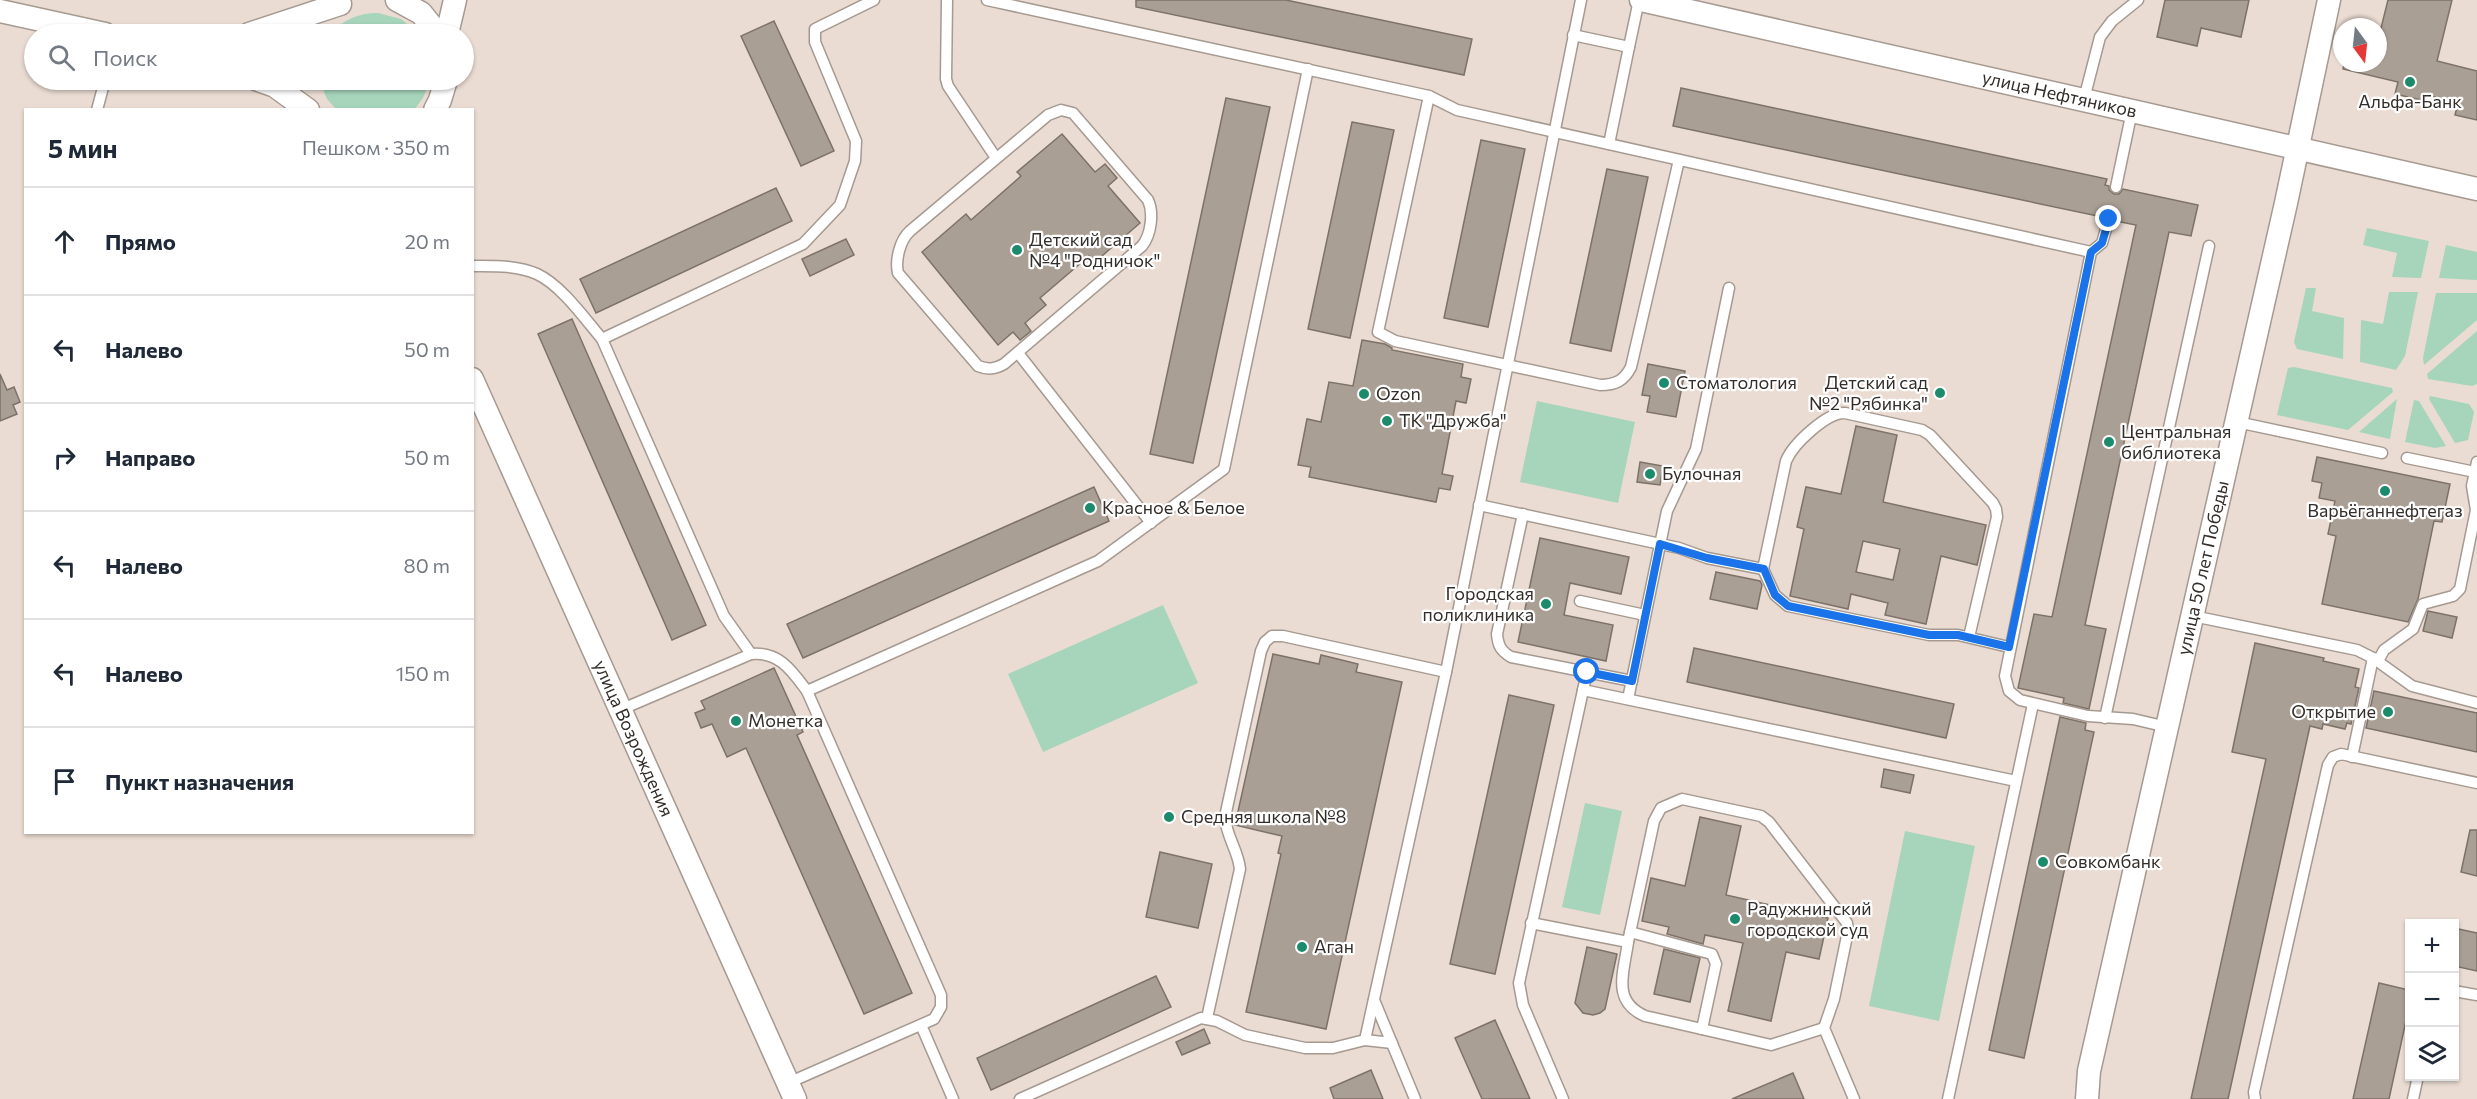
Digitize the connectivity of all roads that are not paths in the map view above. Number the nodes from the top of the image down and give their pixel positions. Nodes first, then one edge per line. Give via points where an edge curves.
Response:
1 (397, 0) edge
2 (455, 0) edge
3 (874, 0) edge
4 (947, 0) edge
5 (987, 0) edge
6 (1581, 0) edge
7 (1640, 0) edge
8 (2138, 0) edge
9 (2329, 0) edge
10 (346, 2) edge
11 (0, 11) edge
12 (59, 24) edge
13 (279, 24) edge
14 (319, 24) edge
15 (430, 24) edge
16 (449, 24) edge
17 (1573, 35) junction
18 (1629, 47) junction
19 (1308, 69) junction
20 (102, 90) edge
21 (280, 90) edge
22 (304, 90) edge
23 (443, 90) edge
24 (1429, 96) junction
25 (2084, 99) junction
26 (98, 108) edge
27 (305, 108) edge
28 (312, 108) edge
29 (436, 108) edge
30 (2132, 110) junction
31 (1554, 132) junction
32 (1609, 144) junction
33 (2297, 148) junction
34 (996, 158) junction
35 (1679, 159) junction
36 (2116, 187) dead end
37 (2477, 189) edge
38 (2109, 219) dead end
39 (2209, 246) dead end
40 (2091, 252) junction
41 (474, 266) edge
42 (1729, 288) dead end
43 (602, 339) junction
44 (1018, 353) junction
45 (1506, 366) junction
46 (474, 383) edge
47 (2237, 423) junction
48 (2382, 453) dead end
49 (2407, 458) dead end
50 (2476, 467) edge
51 (1479, 505) junction
52 (1522, 514) junction
53 (1151, 523) junction
54 (1660, 544) junction
55 (1764, 569) junction
56 (1580, 601) dead end
57 (1645, 615) junction
58 (2193, 616) junction
59 (1969, 637) junction
60 (2009, 647) junction
61 (751, 654) junction
62 (2375, 659) junction
63 (1446, 672) junction
64 (1587, 672) junction
65 (1632, 681) junction
66 (1583, 690) junction
67 (807, 691) junction
68 (1628, 699) junction
69 (2477, 703) edge
70 (2033, 704) junction
71 (620, 710) junction
72 (2105, 718) junction
73 (2168, 727) junction
74 (2352, 757) junction
75 (2016, 781) junction
76 (2477, 783) edge
77 (1531, 923) junction
78 (1629, 937) junction
79 (2459, 992) edge
80 (2477, 995) edge
81 (1374, 1000) junction
82 (1207, 1018) junction
83 (921, 1025) junction
84 (1824, 1028) junction
85 (1702, 1029) junction
86 (1365, 1040) junction
87 (1392, 1043) junction
88 (2417, 1081) edge
89 (792, 1091) edge
90 (953, 1099) edge
91 (1020, 1099) edge
92 (1415, 1099) edge
93 (1563, 1099) edge
94 (1854, 1099) edge
95 (1948, 1099) edge
96 (2087, 1099) edge
97 (2255, 1099) edge
98 (2413, 1099) edge

1 - 15 street via 421,13
2 - 16 street
3 - 43 lane via 819,25 813,37 856,141 855,161 836,212 796,250
4 - 34 lane via 948,86
5 - 19 lane
6 - 17 lane
7 - 18 lane
7 - 25 street, улица Нефтяников
8 - 25 lane via 2112,21 2100,37
9 - 33 street, улица 50 лет Победы
10 - 13 street
10 - 14 street
11 - 12 street
17 - 18 lane
17 - 31 lane
18 - 32 lane
19 - 24 lane
19 - 53 lane via 1224,469
20 - 26 lane
21 - 27 street
22 - 28 street
23 - 29 street
24 - 31 lane via 1457,110
24 - 45 lane via 1378,332 1395,341
25 - 30 street, улица Нефтяников
30 - 33 street, улица Нефтяников
30 - 36 lane
31 - 32 lane
31 - 45 lane
32 - 35 lane
33 - 37 street, улица Нефтяников
33 - 47 street, улица 50 лет Победы
34 - 44 lane via 906,235 897,269 978,366 997,368
34 - 44 lane via 1054,111 1067,111 1078,118 1148,200 1152,210 1147,240 1142,246
35 - 40 lane
35 - 45 lane via 1627,375 1611,385 1600,385
38 - 40 lane via 2102,243
39 - 72 lane
40 - 60 lane
41 - 43 lane via 507,267 536,274 555,288
42 - 54 lane via 1696,449 1670,502
43 - 61 lane via 724,616
44 - 53 lane
45 - 51 lane
46 - 71 street, улица Возрождения
47 - 48 lane
47 - 58 street, улица 50 лет Победы
49 - 50 lane
50 - 62 lane via 2472,486 2476,510 2460,589 2453,596 2422,604 2413,629
51 - 52 lane
51 - 63 lane
52 - 54 lane
52 - 64 lane via 1497,644 1511,657
53 - 67 lane via 1098,561
54 - 55 lane
54 - 57 lane
55 - 59 lane via 1775,595 1788,606 1929,635
55 - 59 lane via 1789,454 1828,416 1845,413 1922,430 1996,509
56 - 57 lane
57 - 65 lane
58 - 62 lane via 2357,650
58 - 73 street, улица 50 лет Победы
59 - 60 lane
60 - 70 lane via 2005,676 2009,691
61 - 67 lane via 777,657
61 - 71 lane
62 - 69 lane via 2412,686
62 - 74 lane
63 - 81 lane
63 - 82 lane via 1283,636 1272,636 1265,642 1225,818 1240,869
64 - 65 lane
64 - 66 lane
65 - 68 lane
66 - 68 lane
66 - 77 lane
67 - 83 lane via 941,995 941,1007 934,1019
68 - 75 lane
70 - 72 lane
70 - 75 lane
71 - 89 street, улица Возрождения
72 - 73 lane
73 - 96 street, улица 50 лет Победы via 2089,1071
74 - 76 lane
74 - 97 lane via 2341,754 2328,765
75 - 95 lane
77 - 78 lane
77 - 93 lane via 1519,983 1523,1005
78 - 84 lane via 1654,820 1661,808 1682,799 1761,816 1847,923 1834,999
78 - 85 lane via 1622,982 1626,1003 1645,1016
78 - 85 lane via 1713,954 1716,964
79 - 80 lane
81 - 86 lane
81 - 87 lane
82 - 86 lane via 1245,1035 1305,1048 1333,1048
82 - 91 lane via 1195,1019
83 - 89 lane
83 - 90 lane
84 - 85 lane via 1771,1045
84 - 94 lane
86 - 87 lane
87 - 92 lane
88 - 98 lane

